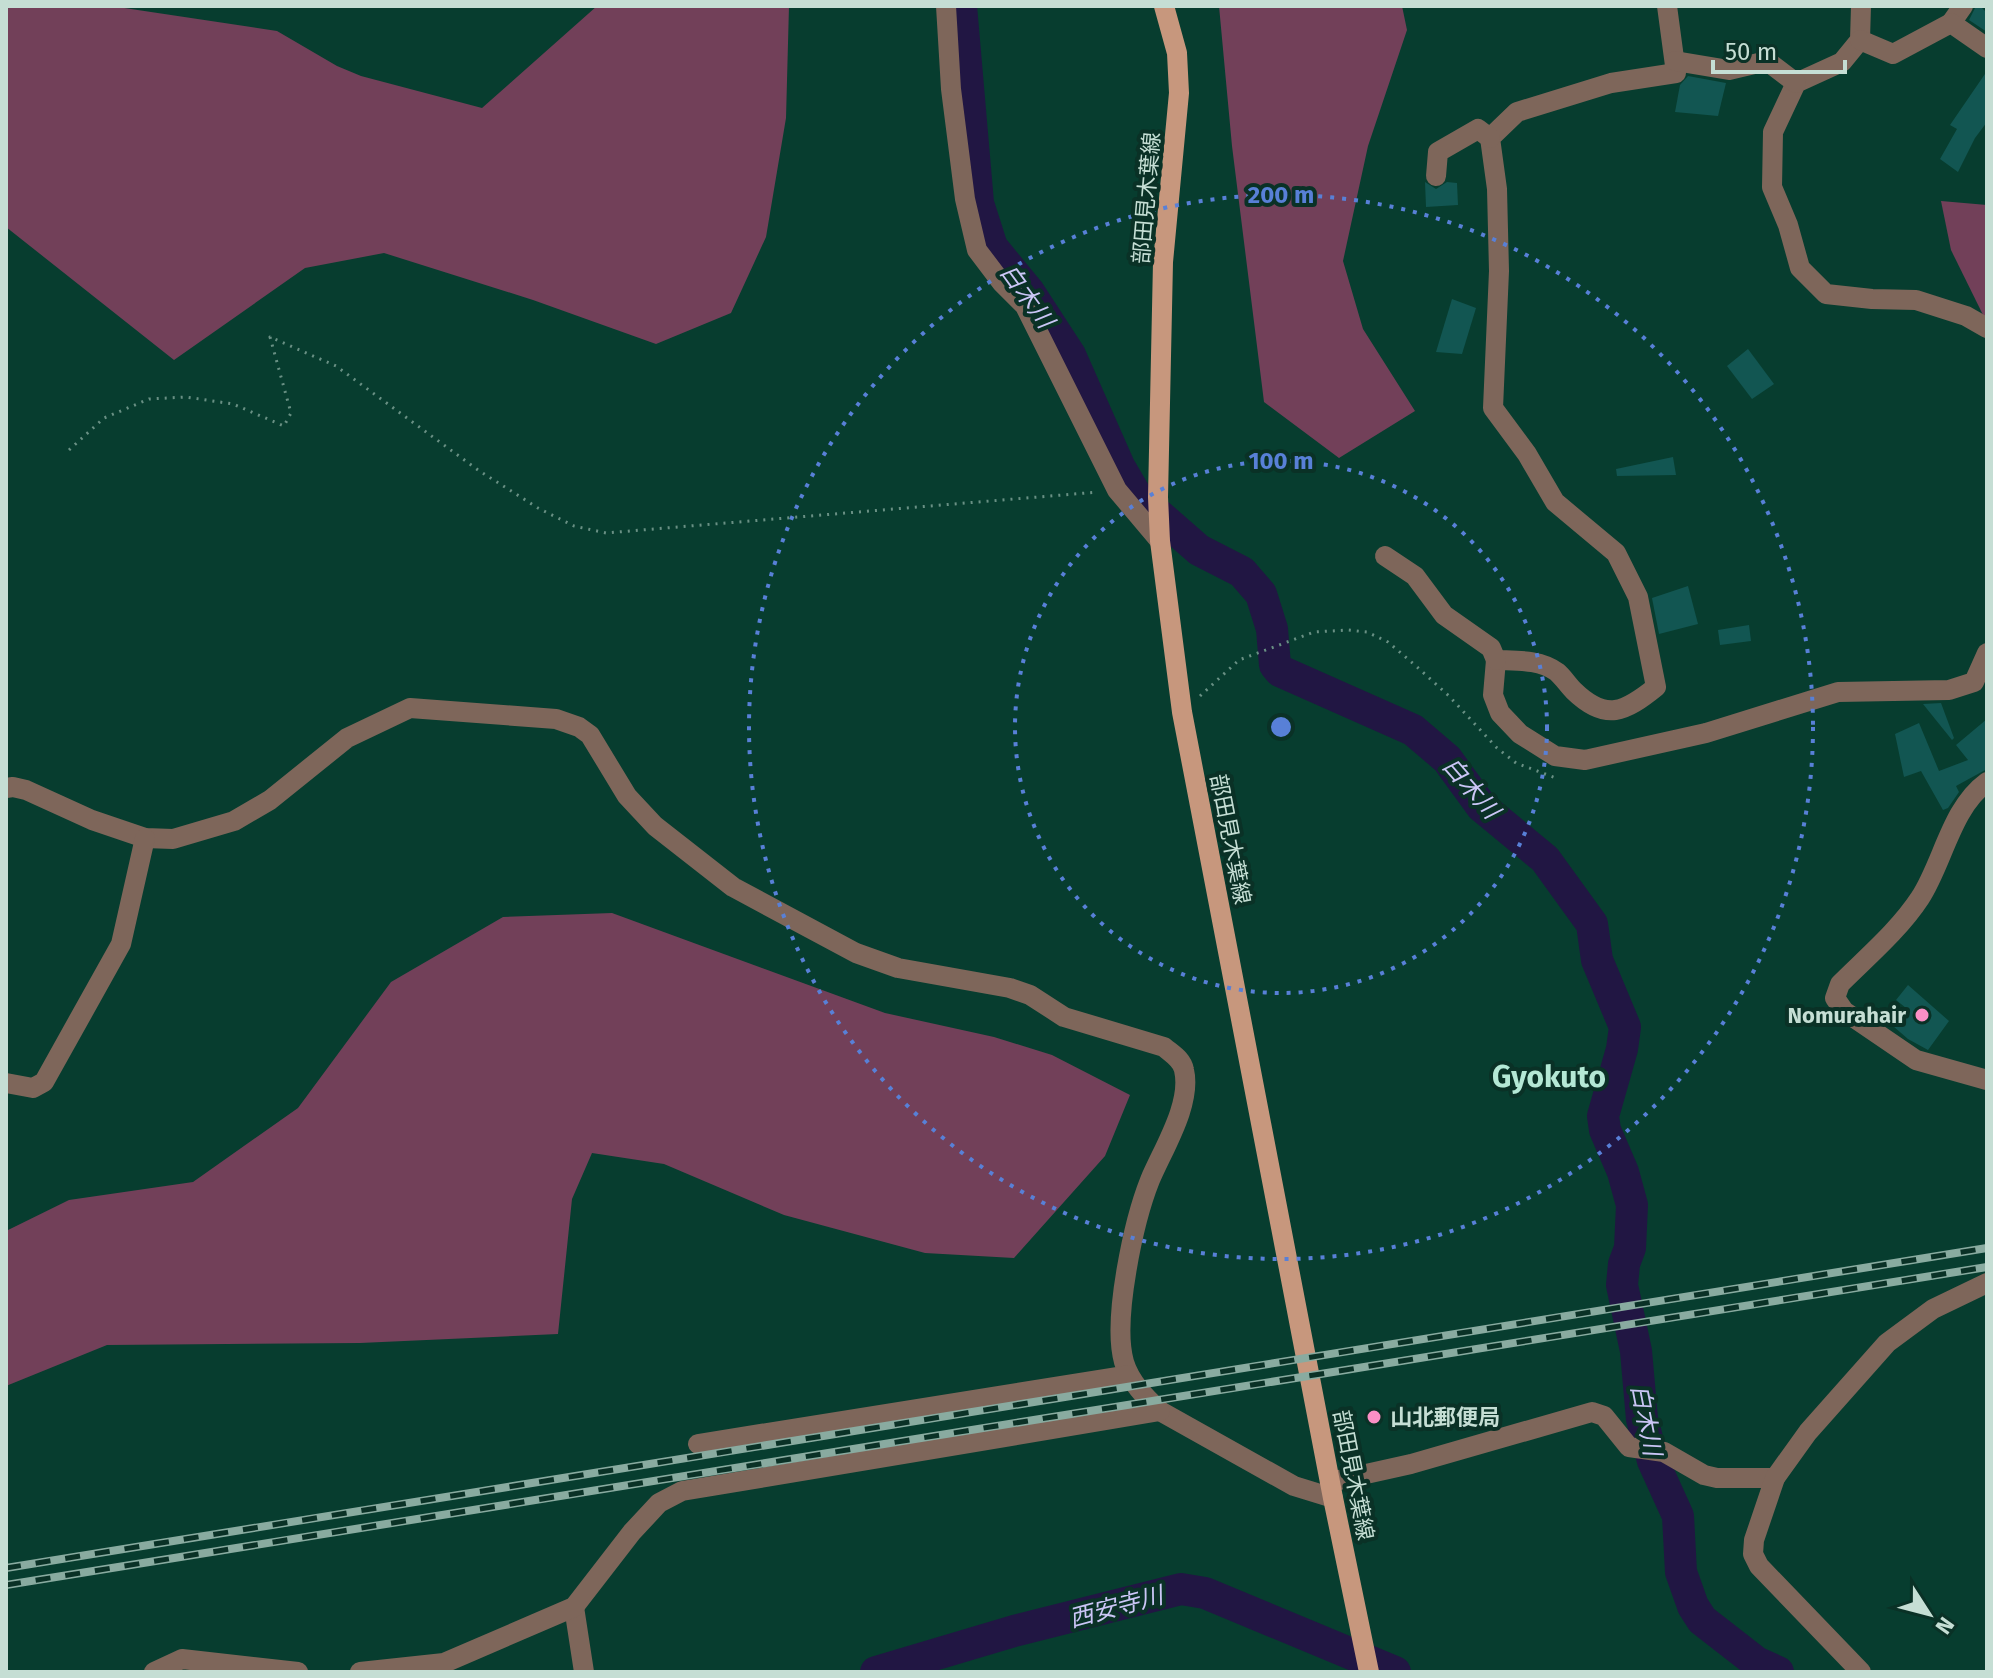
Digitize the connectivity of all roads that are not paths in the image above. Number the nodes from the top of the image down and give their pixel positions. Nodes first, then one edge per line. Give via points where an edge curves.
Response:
1 (946, 6) edge
2 (1164, 6) edge
3 (1667, 6) edge
4 (1861, 6) edge
5 (1957, 14) edge
6 (1860, 40) junction
7 (1987, 48) edge
8 (1675, 61) junction
9 (1796, 83) junction
10 (1490, 138) junction
11 (1436, 176) dead end
12 (1987, 328) edge
13 (1160, 534) junction
14 (1385, 556) dead end
15 (1987, 653) edge
16 (1496, 660) junction
17 (1981, 689) edge
18 (1987, 782) edge
19 (6, 788) edge
20 (145, 838) junction
21 (1987, 1080) edge
22 (6, 1083) edge
23 (1987, 1283) edge
24 (1129, 1375) junction
25 (1160, 1411) junction
26 (698, 1444) dead end
27 (1775, 1478) junction
28 (1332, 1490) junction
29 (574, 1607) junction
30 (1369, 1671) edge
31 (154, 1672) edge
32 (298, 1672) edge
33 (360, 1672) edge
34 (584, 1672) edge
35 (1861, 1672) edge

1 - 13 street via 951,89 977,250 1025,306 1117,490
2 - 13 main road, 部田見木葉線 via 1177,53 1179,93 1163,262
3 - 8 street
4 - 6 street
5 - 6 street via 1893,54
5 - 7 street
6 - 9 street via 1842,62
8 - 9 street via 1729,70 1767,61
8 - 10 street via 1676,73 1611,83 1517,112
9 - 12 street via 1773,132 1772,187 1800,268 1826,294 1916,300
10 - 11 street via 1478,129 1438,152
10 - 16 street via 1499,271 1493,408 1555,502 1616,553 1638,597 1656,687 1632,706 1613,710 1593,706 1557,671 1533,661
13 - 28 main road, 部田見木葉線 via 1182,712
14 - 16 street via 1415,576 1444,615 1491,648
15 - 17 street
16 - 17 street via 1493,695 1500,713 1520,734 1555,756 1585,760 1706,733 1838,692
18 - 21 street via 1963,811 1922,896 1840,984 1835,998 1844,1011 1916,1060
19 - 20 street via 26,790
20 - 22 street via 121,944 44,1082 33,1088
20 - 24 street via 173,839 234,821 270,800 347,738 410,708 556,719 579,727 595,740 627,796 655,826 733,887 856,953 898,968 1010,988 1064,1017 1164,1047 1177,1057 1184,1069 1184,1091 1134,1236 1121,1318
23 - 27 street via 1933,1309 1887,1343
24 - 25 street
24 - 26 street
25 - 28 street via 1294,1486
25 - 29 street via 682,1491 659,1503 632,1532
27 - 28 street via 1704,1475 1664,1452 1629,1447 1604,1416 1592,1412
27 - 35 street via 1753,1554
28 - 30 main road, 部田見木葉線
29 - 33 street via 444,1663
29 - 34 street
31 - 32 street via 191,1659

